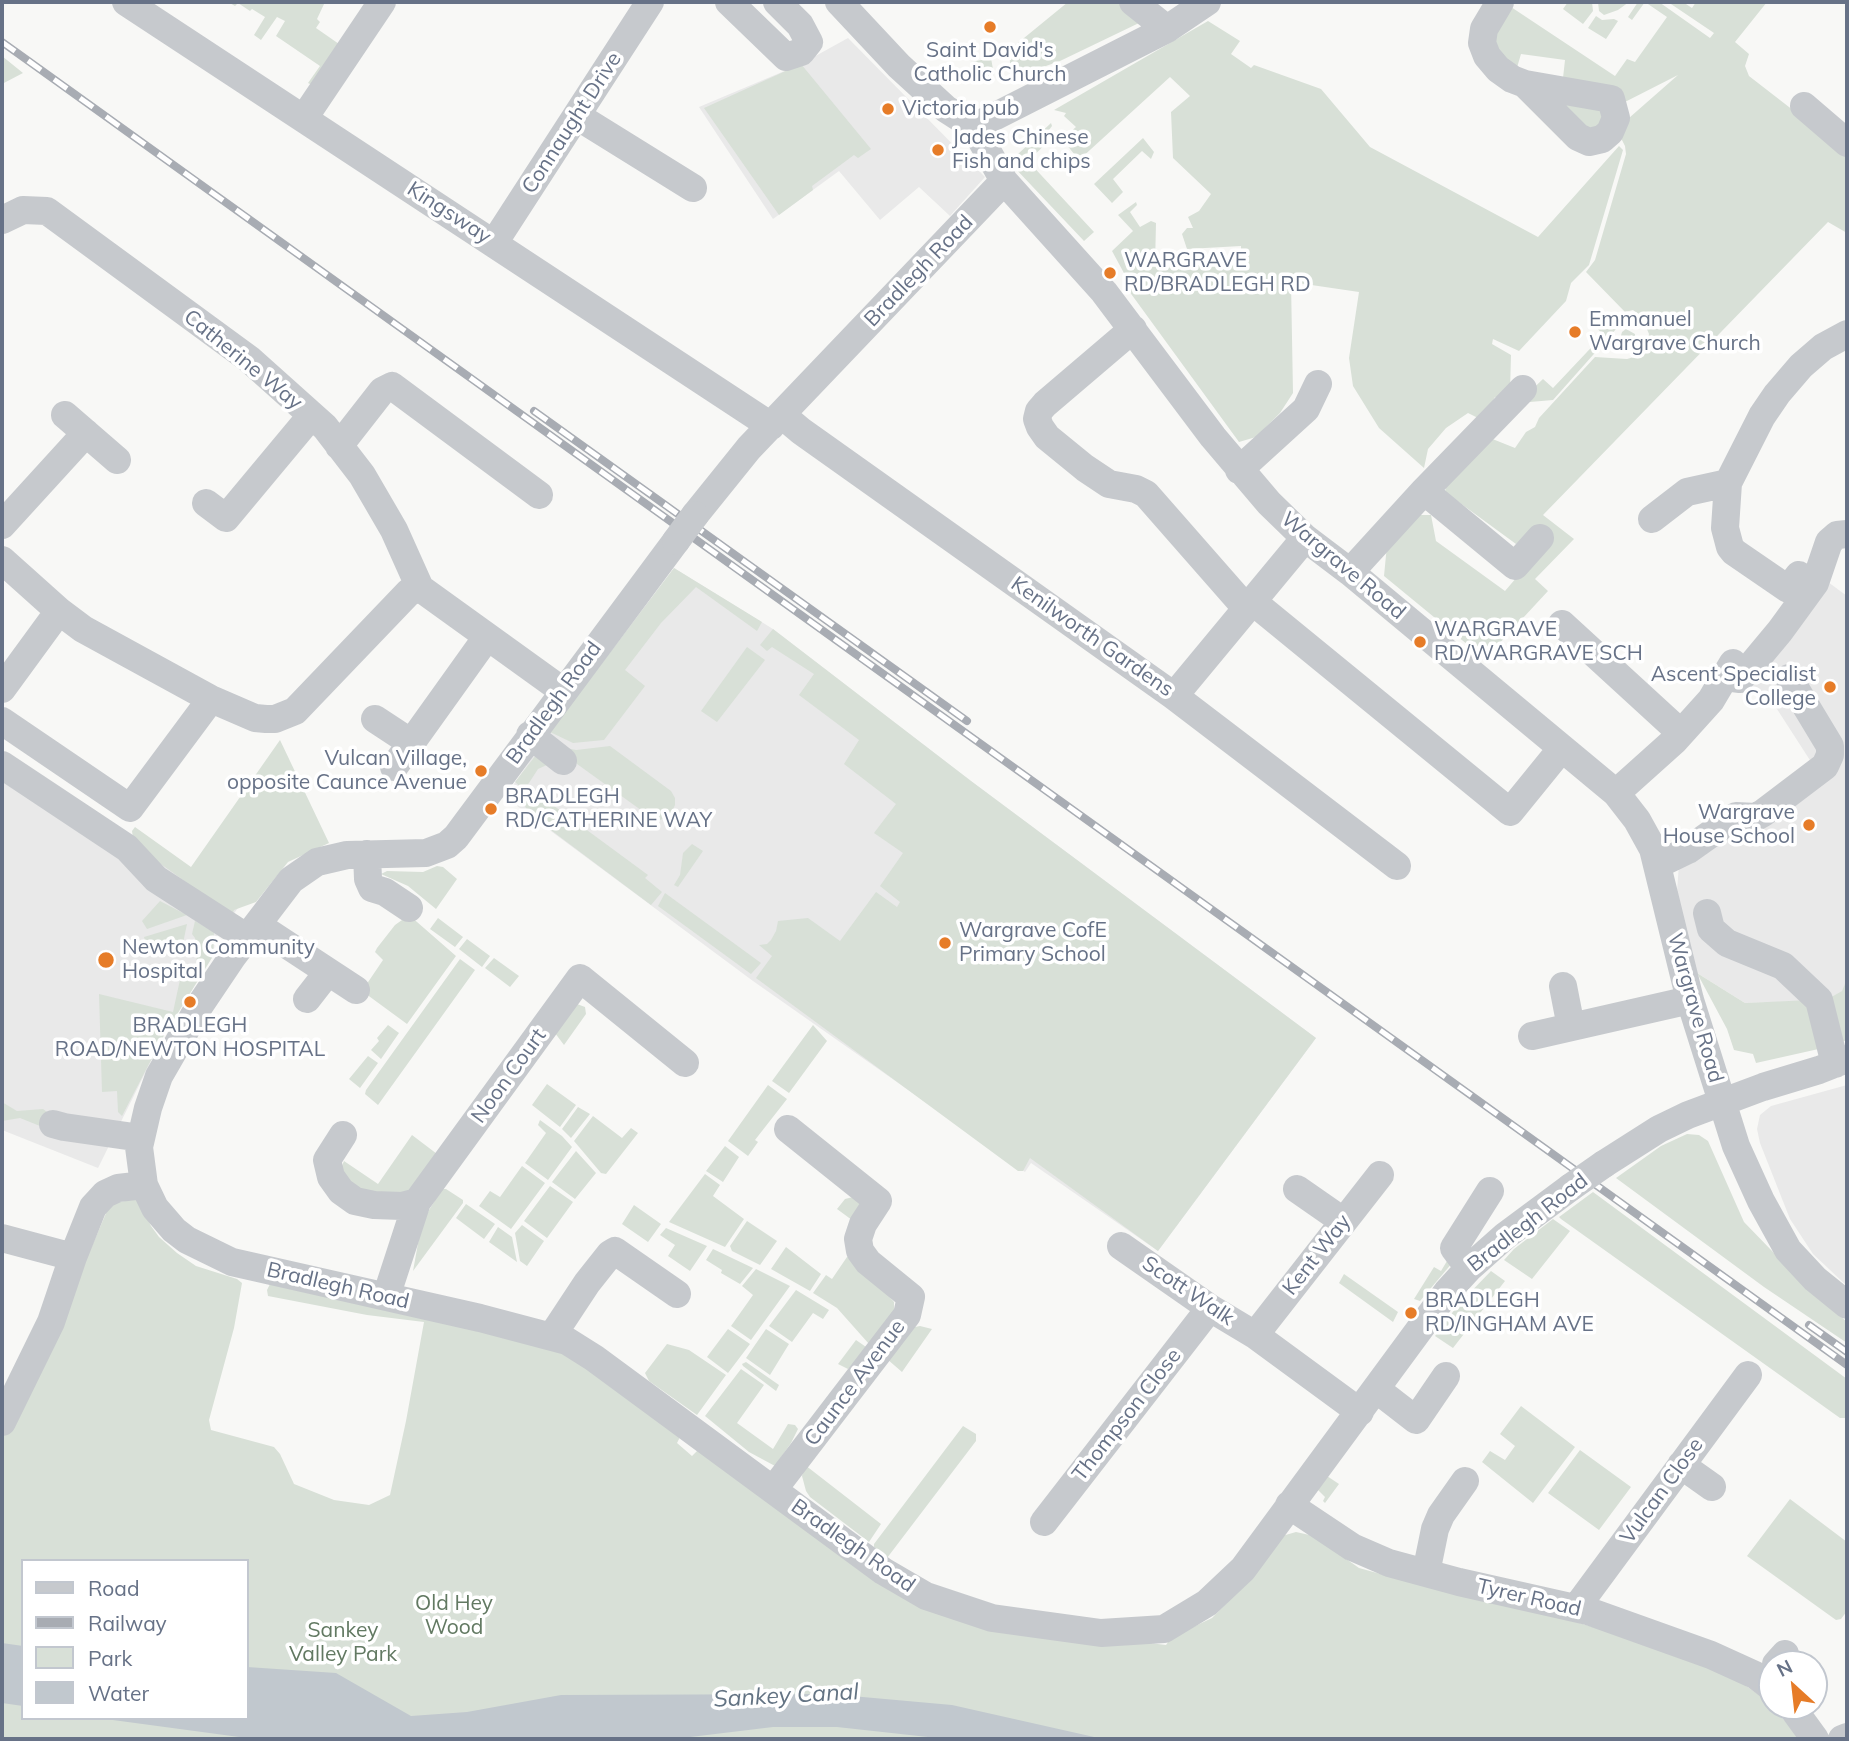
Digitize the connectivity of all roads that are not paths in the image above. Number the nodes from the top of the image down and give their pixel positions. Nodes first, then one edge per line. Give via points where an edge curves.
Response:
1 (126, 2) edge
2 (382, 2) edge
3 (650, 2) edge
4 (777, 2) edge
5 (839, 2) edge
6 (1133, 2) edge
7 (1207, 2) edge
8 (736, 4) edge
9 (1490, 5) edge
10 (1167, 29) junction
11 (1525, 84) dead end
12 (1804, 106) dead end
13 (577, 116) junction
14 (304, 118) junction
15 (974, 127) junction
16 (1847, 143) edge
17 (1004, 181) junction
18 (693, 188) dead end
19 (2, 220) edge
20 (494, 243) junction
21 (1133, 329) junction
22 (1847, 334) edge
23 (1322, 376) dead end
24 (1523, 389) dead end
25 (311, 416) junction
26 (776, 420) junction
27 (339, 446) junction
28 (117, 460) dead end
29 (1239, 470) junction
30 (1728, 482) junction
31 (1424, 491) junction
32 (539, 495) dead end
33 (206, 503) dead end
34 (1652, 519) dead end
35 (2, 524) edge
36 (1847, 534) edge
37 (1305, 538) junction
38 (1539, 538) dead end
39 (2, 560) edge
40 (1350, 572) junction
41 (420, 588) junction
42 (1249, 605) junction
43 (58, 611) junction
44 (1562, 624) dead end
45 (487, 637) junction
46 (1756, 637) dead end
47 (1789, 678) dead end
48 (2, 689) edge
49 (563, 691) junction
50 (1174, 696) junction
51 (211, 699) junction
52 (375, 719) dead end
53 (2, 721) edge
54 (1681, 733) junction
55 (530, 735) junction
56 (410, 742) junction
57 (1562, 748) junction
58 (563, 761) dead end
59 (2, 765) edge
60 (394, 767) dead end
61 (1616, 793) junction
62 (367, 854) junction
63 (1657, 865) junction
64 (1397, 866) dead end
65 (409, 908) dead end
66 (1707, 913) dead end
67 (252, 931) junction
68 (328, 972) junction
69 (1563, 986) dead end
70 (356, 990) dead end
71 (307, 999) dead end
72 (1690, 1000) junction
73 (1571, 1027) junction
74 (1531, 1036) dead end
75 (1841, 1062) edge
76 (685, 1063) dead end
77 (1721, 1102) junction
78 (53, 1124) dead end
79 (788, 1129) dead end
80 (343, 1135) dead end
81 (141, 1138) junction
82 (1380, 1175) dead end
83 (144, 1185) junction
84 (1297, 1189) dead end
85 (1490, 1191) dead end
86 (417, 1202) junction
87 (1343, 1221) junction
88 (2, 1238) edge
89 (1121, 1247) dead end
90 (72, 1257) junction
91 (1469, 1268) junction
92 (677, 1294) dead end
93 (386, 1297) junction
94 (1847, 1305) edge
95 (1210, 1308) junction
96 (1255, 1335) junction
97 (552, 1336) junction
98 (31, 1366) junction
99 (2, 1374) edge
100 (1748, 1374) dead end
101 (1446, 1376) dead end
102 (1376, 1389) junction
103 (1360, 1412) junction
104 (2, 1422) edge
105 (1681, 1465) junction
106 (1465, 1481) dead end
107 (1712, 1487) dead end
108 (773, 1490) junction
109 (1289, 1505) junction
110 (1044, 1522) dead end
111 (1426, 1573) junction
112 (1576, 1608) junction
113 (1758, 1667) edge
114 (1801, 1720) edge
115 (1847, 1737) edge
116 (1815, 1739) edge
117 (1842, 1739) edge

1 - 14 street, Kingsway
2 - 14 street
3 - 13 street, Connaught Drive
4 - 8 street via 800,25 809,42 801,52 786,57
5 - 15 street, Wargrave Road via 946,109
6 - 10 street
7 - 10 street
9 - 11 street via 1482,43 1487,56 1505,74
10 - 15 street
12 - 16 street
13 - 18 street
13 - 20 street, Connaught Drive
14 - 20 street, Kingsway
15 - 17 street, Wargrave Road
17 - 21 street, Wargrave Road
17 - 26 street, Bradlegh Road
19 - 25 street, Catherine Way via 23,210 47,211 249,359
20 - 26 street, Kingsway
21 - 29 street, Wargrave Road
21 - 42 street via 1045,404 1037,419 1040,427 1110,484 1146,494
22 - 30 street via 1801,366 1777,394
23 - 29 street via 1306,409
24 - 31 street
25 - 27 street, Catherine Way
25 - 33 street via 226,518
26 - 49 street, Bradlegh Road, bridge via 729,470
26 - 50 street, Kenilworth Gardens via 801,431
27 - 32 street via 382,391 393,386
27 - 41 street, Catherine Way via 394,530
28 - 35 street via 75,424
29 - 37 street, Wargrave Road
30 - 34 street via 1687,492
30 - 46 street via 1730,547 1793,582
31 - 38 street via 1515,566
31 - 40 street
36 - 54 street via 1829,542 1815,583 1740,679 1729,670 1711,700
37 - 40 street, Wargrave Road
37 - 42 street
39 - 43 street
40 - 57 street, Wargrave Road
41 - 45 street, Catherine Way
41 - 51 street via 409,592 295,711 275,719 255,718
42 - 50 street
42 - 57 street via 1510,811
43 - 48 street
43 - 51 street
44 - 54 street
45 - 49 street, Catherine Way
45 - 56 street
47 - 63 street via 1830,746 1825,766 1763,813 1736,816 1688,850
49 - 55 street, Bradlegh Road
50 - 64 street, Kenilworth Gardens
51 - 53 street via 130,808
52 - 56 street
54 - 61 street
55 - 58 street
55 - 62 street, Bradlegh Road via 465,827 447,845 414,855
56 - 60 street
57 - 61 street, Wargrave Road
59 - 67 street via 127,848 156,879
61 - 63 street, Wargrave Road via 1648,839
62 - 65 street via 372,888
62 - 67 street, Bradlegh Road via 328,858 301,871
63 - 72 street, Wargrave Road
66 - 75 street via 1711,929 1727,943 1783,966 1819,1000
67 - 68 street
67 - 81 street, Bradlegh Road via 200,1005 159,1076
68 - 70 street
68 - 71 street
69 - 73 street
72 - 73 street
72 - 77 street, Wargrave Road
73 - 74 street
75 - 77 street, Bradlegh Road
76 - 86 street, Noon Court via 580,978
77 - 91 street, Bradlegh Road, bridge via 1659,1129 1604,1164
77 - 94 street, Wargrave Road via 1746,1168 1788,1250
78 - 81 street
79 - 108 street, Caunce Avenue via 878,1201 863,1224 860,1251 911,1297 907,1315
80 - 86 street via 327,1160 341,1191 355,1201 374,1205
81 - 83 street, Bradlegh Road
82 - 87 street, Kent Way
83 - 90 street via 105,1194 93,1207
83 - 93 street, Bradlegh Road via 155,1208 174,1230 208,1252 232,1262
84 - 87 street
85 - 91 street via 1454,1248
86 - 93 street, Noon Court
87 - 96 street, Kent Way
88 - 90 street
89 - 95 street, Scott Walk
90 - 98 street
91 - 102 street, Bradlegh Road
92 - 97 street via 615,1251
93 - 97 street, Bradlegh Road
95 - 96 street, Scott Walk
95 - 110 street, Thompson Close
96 - 103 street, Scott Walk
97 - 108 street, Bradlegh Road via 594,1358
98 - 99 street
98 - 104 street
100 - 105 street, Vulcan Close
101 - 102 street via 1416,1420
102 - 103 street, Bradlegh Road
103 - 109 street, Bradlegh Road
105 - 107 street
105 - 112 street, Vulcan Close
106 - 111 street via 1435,1529
108 - 109 street, Bradlegh Road via 883,1571 926,1596 992,1618 1101,1633 1164,1629 1207,1603 1243,1569
109 - 111 street, Tyrer Road via 1353,1547
111 - 112 street, Tyrer Road
112 - 113 street, Tyrer Road
114 - 116 street
115 - 117 street

